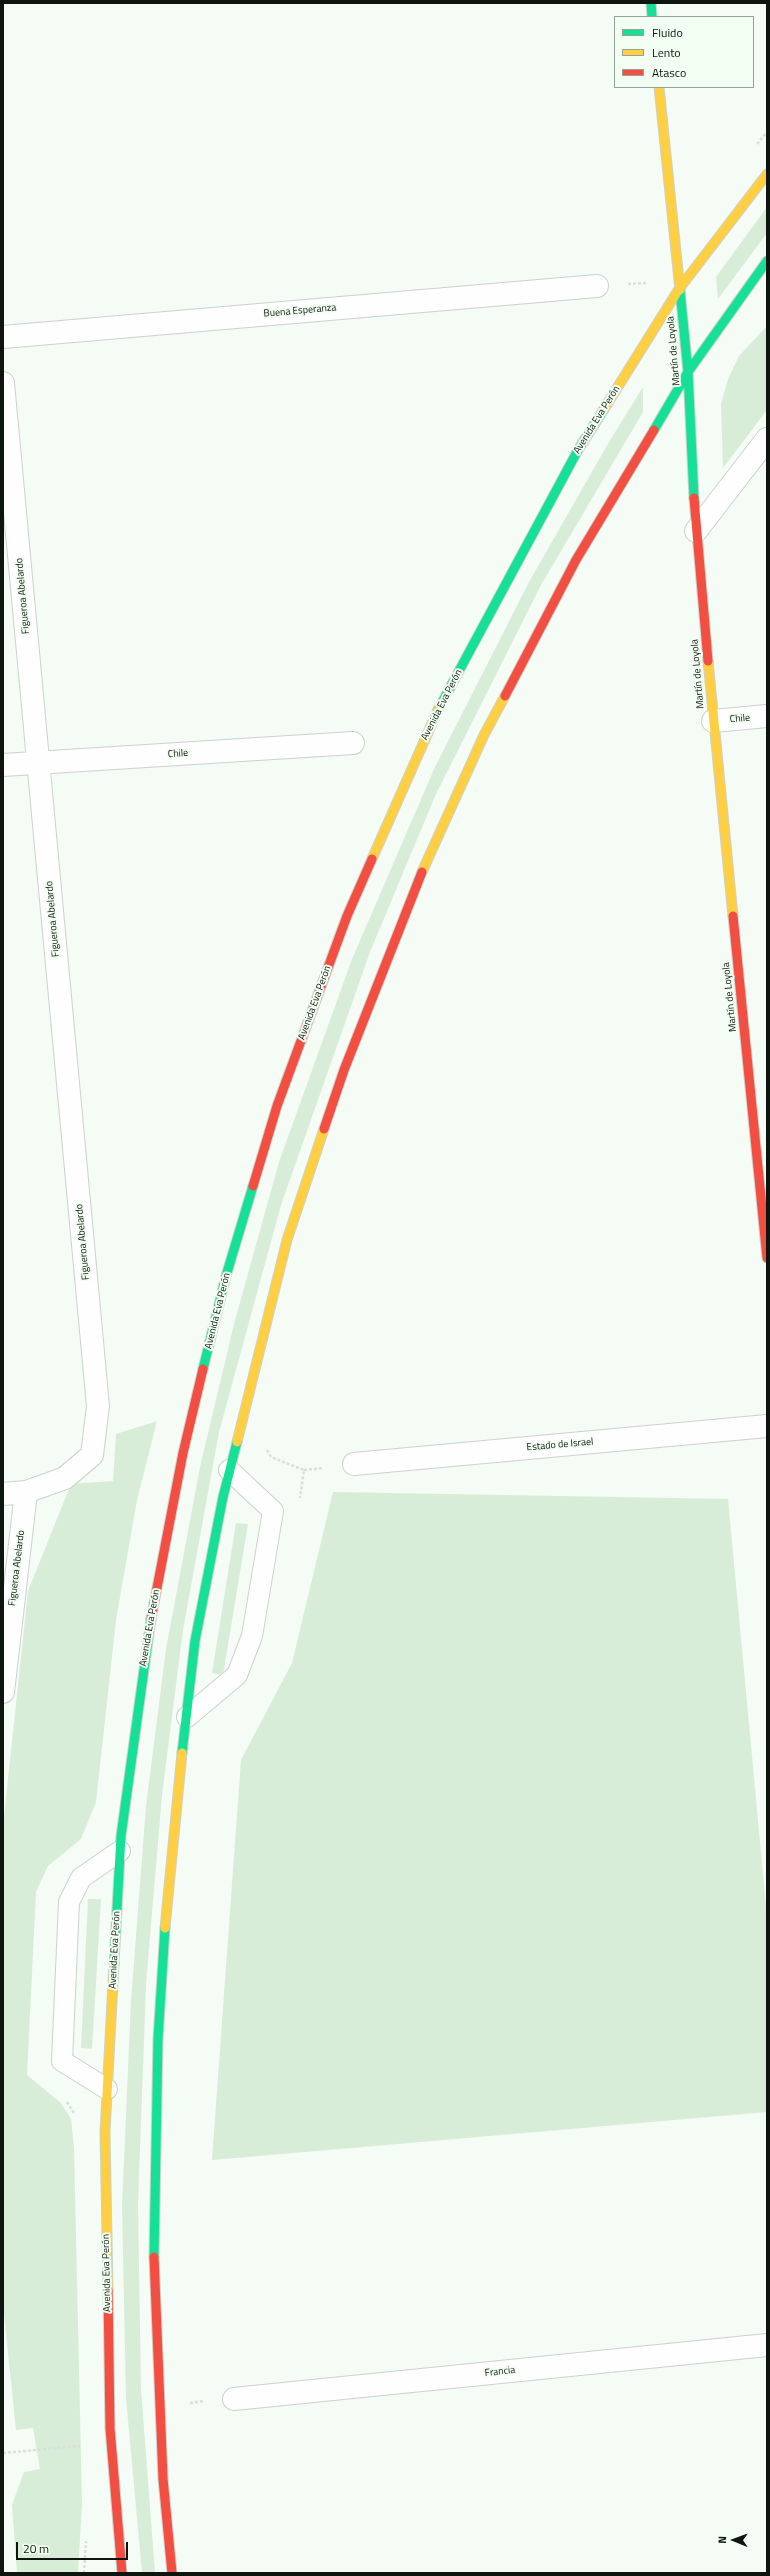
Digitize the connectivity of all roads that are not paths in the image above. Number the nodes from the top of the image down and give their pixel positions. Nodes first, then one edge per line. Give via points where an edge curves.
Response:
1 (651, 3) edge
2 (652, 16) edge
3 (659, 88) edge
4 (767, 174) edge
5 (767, 261) edge
6 (597, 286) dead end
7 (679, 289) junction
8 (3, 337) edge
9 (688, 372) junction
10 (3, 383) edge
11 (767, 439) edge
12 (696, 531) junction
13 (767, 716) edge
14 (713, 721) junction
15 (353, 743) dead end
16 (39, 762) junction
17 (3, 765) edge
18 (767, 1258) edge
19 (767, 1426) edge
20 (354, 1464) dead end
21 (229, 1470) junction
22 (26, 1492) junction
23 (3, 1494) edge
24 (3, 1692) edge
25 (186, 1717) junction
26 (120, 1851) junction
27 (107, 2089) junction
28 (767, 2346) edge
29 (234, 2399) dead end
30 (122, 2573) edge
31 (172, 2573) edge

1 - 2 main road
3 - 7 main road, Martín de Loyola
4 - 7 main road, Avenida Eva Perón
5 - 9 main road
6 - 8 street, Buena Esperanza
7 - 9 main road, Martín de Loyola
7 - 26 main road, Avenida Eva Perón via 578,450 429,727 347,916 277,1106 226,1276 183,1453 148,1638
9 - 12 main road, Martín de Loyola
9 - 21 main road via 576,560 484,735 427,859 344,1070 287,1240
10 - 16 street, Figueroa Abelardo
11 - 12 street
12 - 14 main road, Martín de Loyola
13 - 14 street, Chile
14 - 18 main road, Martín de Loyola
15 - 16 street, Chile
16 - 17 street, Chile
16 - 22 street, Figueroa Abelardo via 98,1406 92,1455 65,1478
19 - 20 street, Estado de Israel
21 - 25 main road via 195,1641
21 - 25 lane via 273,1511 252,1636 237,1675
22 - 23 street
22 - 24 street, Figueroa Abelardo
25 - 31 main road via 170,1873 158,2031 153,2225 163,2479
26 - 27 main road, Avenida Eva Perón
26 - 27 lane via 81,1878 69,1902 62,2061
27 - 30 main road, Avenida Eva Perón via 105,2132 110,2428
28 - 29 street, Francia

